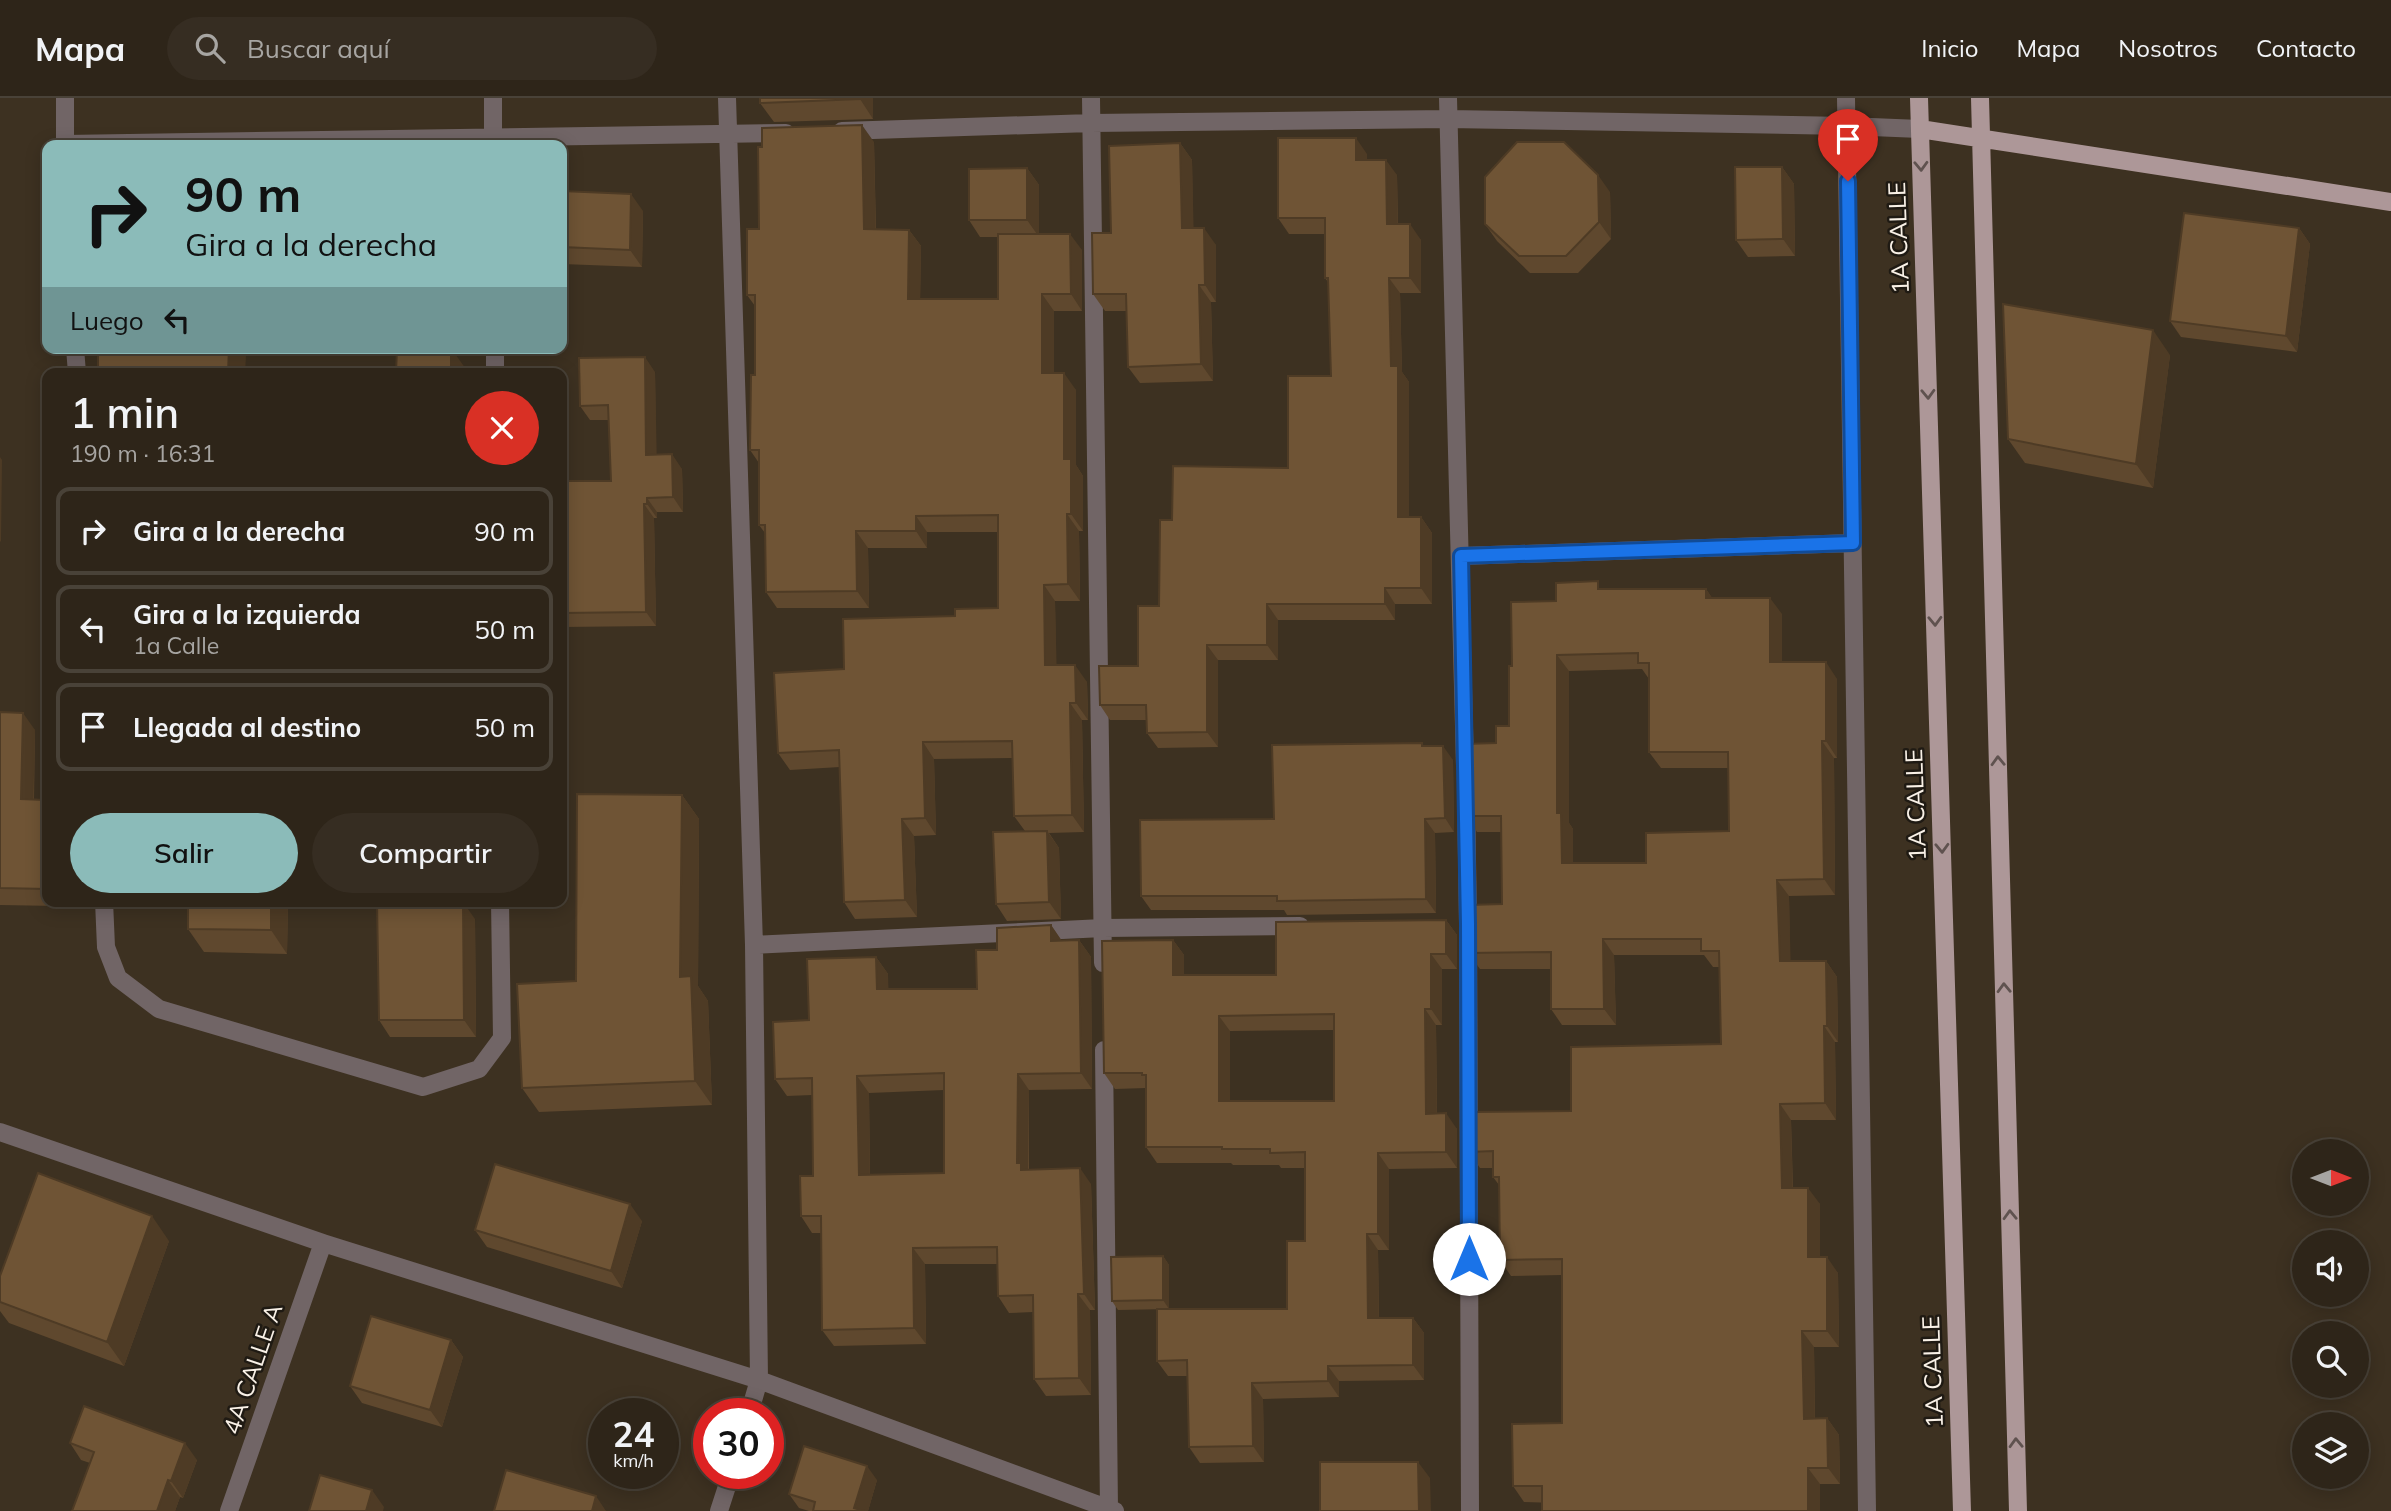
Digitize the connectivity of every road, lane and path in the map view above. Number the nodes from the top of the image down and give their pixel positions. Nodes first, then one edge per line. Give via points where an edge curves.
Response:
1 (65, 98) edge
2 (493, 98) edge
3 (727, 98) edge
4 (1091, 98) edge
5 (1448, 98) edge
6 (1846, 98) edge
7 (1919, 98) edge
8 (1980, 98) edge
9 (1448, 120) junction
10 (1091, 123) junction
11 (1847, 126) junction
12 (1920, 129) junction
13 (826, 132) edge
14 (798, 133) edge
15 (728, 135) junction
16 (1981, 139) junction
17 (65, 140) edge
18 (493, 140) edge
19 (560, 140) edge
20 (2391, 202) edge
21 (1853, 543) junction
22 (1461, 556) junction
23 (104, 907) edge
24 (500, 907) edge
25 (1320, 926) edge
26 (1103, 928) junction
27 (754, 945) junction
28 (1104, 984) edge
29 (1104, 1039) edge
30 (0, 1132) edge
31 (323, 1243) junction
32 (759, 1380) junction
33 (754, 1398) edge
34 (726, 1489) edge
35 (1112, 1510) edge
36 (229, 1511) edge
37 (719, 1511) edge
38 (1470, 1511) edge
39 (1867, 1511) edge
40 (1962, 1511) edge
41 (2018, 1511) edge

1 - 17 street
2 - 18 street
3 - 15 street
4 - 10 street
5 - 9 street
6 - 11 street, 1A CALLE
7 - 12 main road, 1A CALLE
8 - 16 main road
9 - 10 street
9 - 11 street
9 - 22 street
10 - 13 street
10 - 26 street
11 - 12 street
11 - 21 street, 1A CALLE
12 - 16 main road
12 -> 40 main road, 1A CALLE
14 - 15 street
15 - 19 street
15 - 27 street
16 - 20 main road
41 -> 16 main road
21 - 22 street
21 - 39 street, 1A CALLE
22 - 38 street
23 - 24 street via 106,947 118,978 159,1009 423,1087 479,1069 502,1038
25 - 26 street
26 - 27 street
26 - 28 street
27 - 32 street
29 - 35 street
30 - 31 street
31 - 32 street
31 - 36 street, 4A CALLE A
32 - 33 street
32 - 35 street
34 - 37 street

